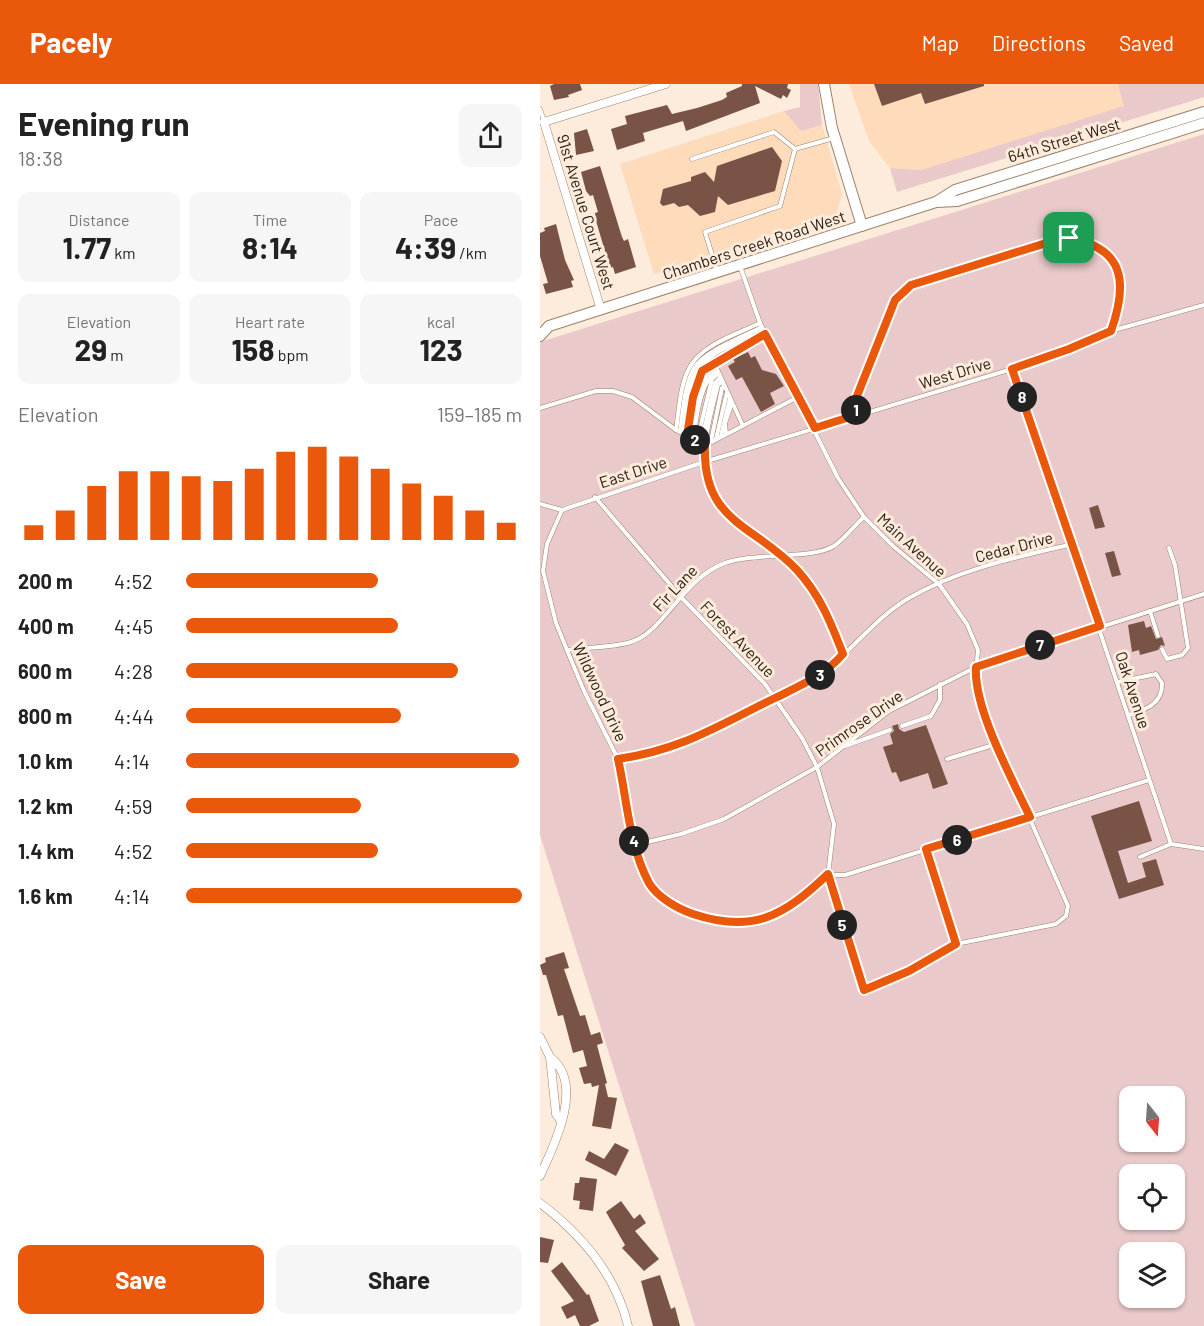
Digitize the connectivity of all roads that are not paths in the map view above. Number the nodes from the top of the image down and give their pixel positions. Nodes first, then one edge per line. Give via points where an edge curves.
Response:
1 (666, 84) edge
2 (824, 84) edge
3 (540, 109) edge
4 (1204, 112) edge
5 (544, 122) junction
6 (1204, 123) edge
7 (835, 138) junction
8 (795, 149) junction
9 (692, 159) dead end
10 (936, 202) junction
11 (862, 226) junction
12 (740, 265) junction
13 (718, 273) junction
14 (1204, 305) edge
15 (601, 310) junction
16 (544, 325) edge
17 (763, 329) junction
18 (1111, 331) junction
19 (540, 336) edge
20 (1012, 369) junction
21 (719, 373) junction
22 (727, 392) junction
23 (798, 397) junction
24 (731, 400) junction
25 (540, 408) edge
26 (856, 415) junction
27 (743, 426) junction
28 (815, 428) junction
29 (726, 434) junction
30 (690, 437) junction
31 (721, 437) junction
32 (713, 441) junction
33 (705, 462) junction
34 (595, 497) junction
35 (540, 504) edge
36 (562, 510) junction
37 (864, 517) junction
38 (1073, 544) junction
39 (1169, 549) dead end
40 (782, 556) junction
41 (939, 584) junction
42 (1204, 594) edge
43 (680, 596) junction
44 (1179, 603) junction
45 (1150, 611) junction
46 (1100, 626) junction
47 (1158, 636) dead end
48 (1161, 649) dead end
49 (567, 650) junction
50 (843, 654) junction
51 (976, 667) junction
52 (1118, 682) junction
53 (940, 684) junction
54 (775, 698) junction
55 (1128, 715) junction
56 (902, 726) dead end
57 (890, 730) dead end
58 (997, 744) junction
59 (840, 747) junction
60 (618, 759) junction
61 (947, 759) dead end
62 (817, 766) junction
63 (1149, 780) junction
64 (1030, 817) junction
65 (1171, 844) junction
66 (634, 845) junction
67 (926, 849) junction
68 (1204, 849) edge
69 (1140, 857) dead end
70 (828, 874) junction
71 (956, 944) junction
72 (540, 1037) edge
73 (550, 1057) junction
74 (561, 1121) junction
75 (540, 1176) edge
76 (540, 1203) edge
77 (628, 1326) edge

1 - 5 street
2 - 7 street, Chambers Creek Road West
3 - 5 lane
4 - 10 street, 64th Street West via 955,190
5 - 15 street, 91st Avenue Court West
6 - 10 street, 64th Street West via 957,201
7 - 8 lane
7 - 11 street, Chambers Creek Road West
8 - 9 lane via 774,132
8 - 13 lane via 780,206 705,231
10 - 11 street, 64th Street West
11 - 12 street, Chambers Creek Road West
12 - 13 street, Chambers Creek Road West
12 - 17 lane, Main Avenue
13 - 15 street, Chambers Creek Road West
14 - 18 lane, West Drive
15 - 16 street, Chambers Creek Road West
16 - 19 street, Chambers Creek Road West
17 - 21 lane
17 - 23 lane, Main Avenue
17 - 30 lane via 698,369 689,396
17 - 30 lane via 706,351 691,365 681,393
18 - 20 lane, West Drive
18 - 26 lane via 1121,286 1112,259 1094,243 1069,238 1056,240 911,285 895,300 855,401
20 - 26 lane, West Drive
20 - 38 lane, Oak Avenue
21 - 22 lane
21 - 30 lane via 712,380
21 - 30 lane via 718,385
21 - 30 lane via 705,373
21 - 32 lane via 722,388
22 - 24 lane
22 - 32 lane
23 - 27 lane
23 - 28 lane, Main Avenue
24 - 27 lane
24 - 29 lane
24 - 31 lane
25 - 30 lane via 596,391 613,391 632,397
26 - 28 lane, West Drive
27 - 29 lane
28 - 33 lane, East Drive
28 - 37 lane, Main Avenue via 838,478
29 - 31 lane
30 - 32 lane
30 - 33 lane
31 - 32 lane
33 - 34 lane, East Drive
33 - 40 lane via 710,490 725,510 742,529
34 - 36 lane, East Drive
34 - 43 lane, Forest Avenue
35 - 36 lane
36 - 49 lane, Wildwood Drive via 547,544 543,571
37 - 40 lane, Fir Lane via 833,547
37 - 41 lane, Main Avenue
38 - 41 lane, Cedar Drive via 985,565
38 - 46 lane, Oak Avenue
39 - 44 lane
40 - 43 lane, Fir Lane via 761,555 726,562 706,571
40 - 50 lane via 824,604
41 - 50 lane, Cedar Drive via 901,604
41 - 51 lane, Main Avenue via 968,624 978,650
42 - 44 lane, Primrose Drive
43 - 49 lane, Fir Lane via 659,623 633,642
43 - 54 lane, Forest Avenue
44 - 45 lane, Primrose Drive
44 - 48 lane via 1188,648 1182,655 1167,659
45 - 46 lane, Primrose Drive
45 - 47 lane
46 - 51 lane, Primrose Drive
46 - 52 lane, Oak Avenue
49 - 60 lane, Wildwood Drive
50 - 54 lane, Cedar Drive via 813,680
51 - 53 lane, Primrose Drive
51 - 58 lane, Main Avenue via 975,681
52 - 55 lane, Oak Avenue
52 - 55 lane via 1156,674 1162,683 1155,703
53 - 56 lane via 940,700 931,716
53 - 59 lane, Primrose Drive via 889,711
54 - 60 lane, Cedar Drive via 699,738
54 - 62 lane, Forest Avenue
55 - 63 lane, Oak Avenue
57 - 59 lane
58 - 61 lane
58 - 64 lane, Main Avenue
59 - 62 lane, Primrose Drive
60 - 66 lane, Wildwood Drive
62 - 66 lane, Primrose Drive via 724,819
62 - 70 lane, Forest Avenue via 834,824
63 - 64 lane
63 - 65 lane, Oak Avenue
64 - 67 lane
64 - 71 lane, Main Avenue via 1068,906 1066,916 1056,924
65 - 68 lane
65 - 69 lane
66 - 70 lane, Wildwood Drive via 650,886 679,910 720,923 743,923 771,916 801,900
67 - 70 lane via 845,875
67 - 71 lane
70 - 71 lane, Forest Avenue via 864,990 909,971
72 - 73 street
73 - 74 street via 556,1114
73 - 74 street via 566,1083 567,1106
74 - 75 street
76 - 77 street via 570,1228 599,1261 618,1295

